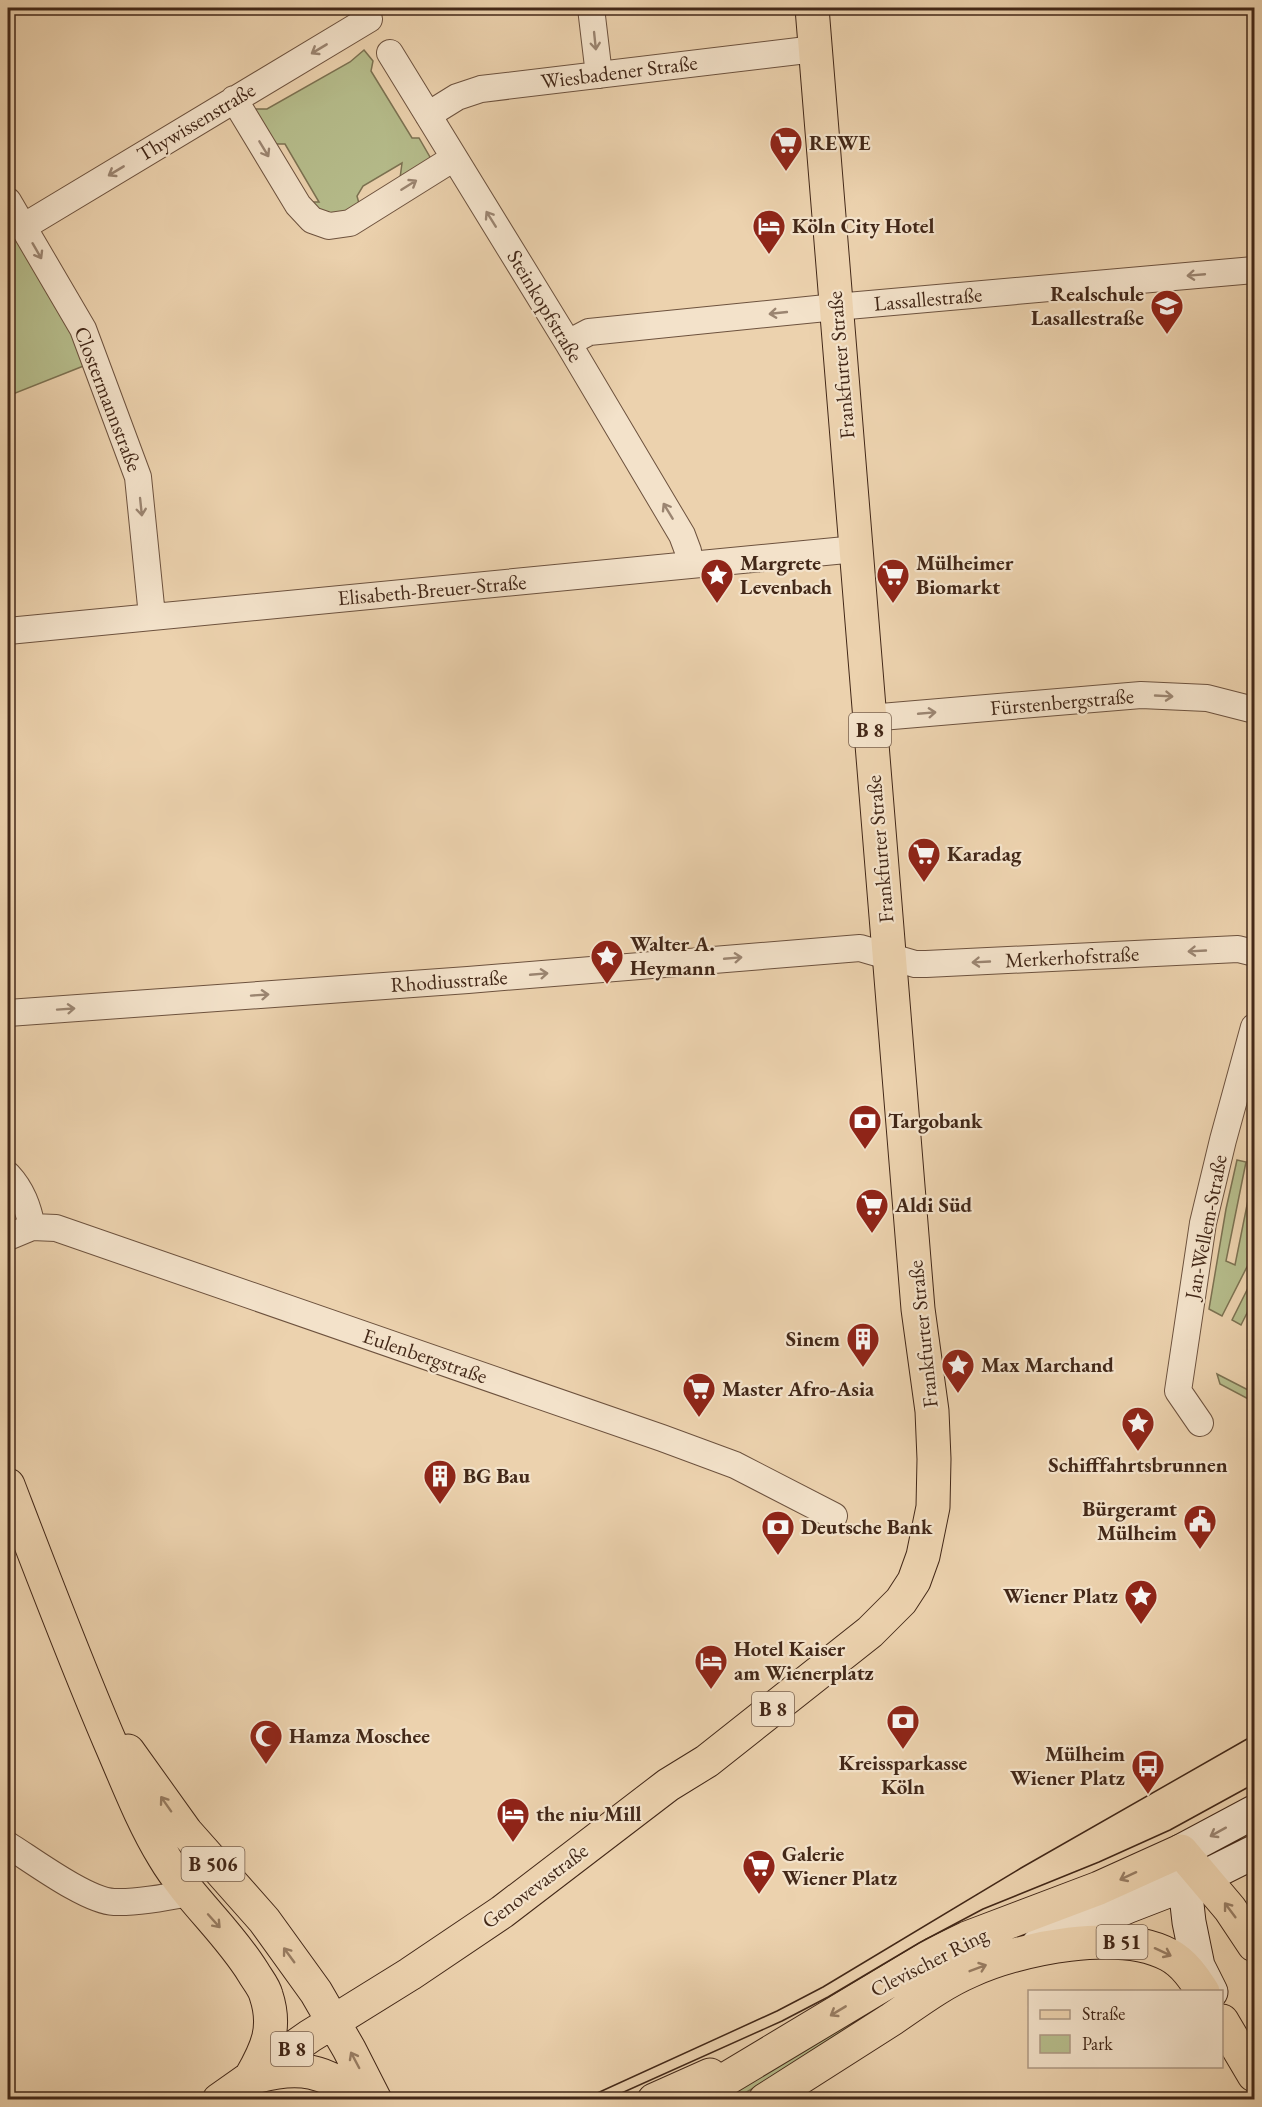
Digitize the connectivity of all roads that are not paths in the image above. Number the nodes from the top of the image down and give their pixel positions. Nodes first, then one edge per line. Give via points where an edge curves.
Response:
1 (591, 8) edge
2 (812, 8) edge
3 (366, 13) edge
4 (815, 49) junction
5 (390, 53) dead end
6 (598, 75) junction
7 (234, 99) junction
8 (428, 115) junction
9 (454, 158) junction
10 (8, 201) edge
11 (23, 227) junction
12 (1254, 270) edge
13 (836, 307) junction
14 (568, 343) junction
15 (856, 549) junction
16 (689, 565) junction
17 (152, 616) junction
18 (8, 631) edge
19 (1254, 710) edge
20 (869, 718) junction
21 (1254, 953) edge
22 (889, 957) junction
23 (8, 1013) edge
24 (1254, 1027) edge
25 (8, 1175) edge
26 (32, 1227) junction
27 (8, 1237) edge
28 (1200, 1423) dead end
29 (8, 1485) edge
30 (834, 1516) dead end
31 (914, 1581) joint
32 (95, 1707) junction
33 (1254, 1812) edge
34 (8, 1845) edge
35 (1180, 1851) junction
36 (1254, 1852) edge
37 (1194, 1881) junction
38 (188, 1893) junction
39 (1254, 1946) edge
40 (239, 1950) junction
41 (1022, 1952) junction
42 (1202, 1990) edge
43 (1210, 1990) edge
44 (1223, 2016) edge
45 (334, 2021) junction
46 (1223, 2024) edge
47 (792, 2039) junction
48 (1252, 2066) edge
49 (251, 2078) junction
50 (219, 2100) edge
51 (356, 2100) edge
52 (375, 2100) edge
53 (654, 2100) edge
54 (692, 2100) edge
55 (765, 2100) edge

1 -> 6 street
2 - 4 main road, Frankfurter Straße / B 8
3 -> 7 street, Thywissenstraße
4 - 6 street, Wiesbadener Straße
4 - 13 main road, Frankfurter Straße / B 8
5 - 8 street, Steinkopfstraße
6 - 8 street, Wiesbadener Straße via 481,89 457,97
7 -> 9 street via 298,205 312,220 329,226 350,223
7 -> 11 street, Thywissenstraße
8 - 9 street, Steinkopfstraße
14 -> 9 street, Steinkopfstraße
10 - 11 street, Clostermannstraße
11 -> 17 street, Clostermannstraße via 83,329 138,477
12 -> 13 street, Lassallestraße
13 -> 14 street, Lassallestraße via 589,332
13 - 15 main road, Frankfurter Straße / B 8
16 -> 14 street, Steinkopfstraße via 682,535
15 - 16 street, Elisabeth-Breuer-Straße
15 - 20 main road, Frankfurter Straße / B 8
16 - 17 street, Elisabeth-Breuer-Straße
17 - 18 street, Elisabeth-Breuer-Straße
20 -> 19 street, Fürstenbergstraße via 1142,695 1206,698
20 - 22 main road, Frankfurter Straße / B 8
21 -> 22 street, Merkerhofstraße via 1238,949 926,964
23 -> 22 street, Rhodiusstraße via 860,948
22 - 31 main road, Frankfurter Straße / B 8 via 934,1459 931,1525
24 - 28 street, Jan-Wellem-Straße via 1206,1212 1178,1391
25 - 26 street via 28,1205
26 - 27 street, Eulenbergstraße
26 - 30 street, Eulenbergstraße via 68,1232 662,1438 735,1465
29 - 32 main road, B 506
31 - 45 main road, Genovevastraße / B 8 via 901,1601 870,1632 707,1761 668,1785 495,1917
32 - 38 main road, B 506 via 142,1816
45 -> 32 main road, B 506 via 264,1920 186,1832
33 -> 35 main road
34 - 38 street via 86,1894 112,1902
35 - 37 main road
35 -> 47 main road, Clevischer Ring via 1100,1888 967,1938
36 - 37 main road
39 -> 37 main road via 1230,1909
37 - 41 main road
37 - 43 main road via 1198,1966
38 -> 40 main road, B 506
40 - 45 main road via 270,1969
40 - 49 main road, B 506 via 266,1994 271,2016 266,2050
41 -> 42 main road, B 51 via 1131,1942 1172,1956 1193,1975
55 -> 41 main road, Clevischer Ring via 936,1990 969,1971
44 - 48 main road
45 - 49 main road, Genovevastraße / B 8
52 -> 45 main road, B 8
46 - 48 main road
47 - 53 main road
47 - 54 main road, Clevischer Ring
49 - 50 main road, Genovevastraße / B 8
49 - 51 main road via 280,2070 303,2070 341,2084

